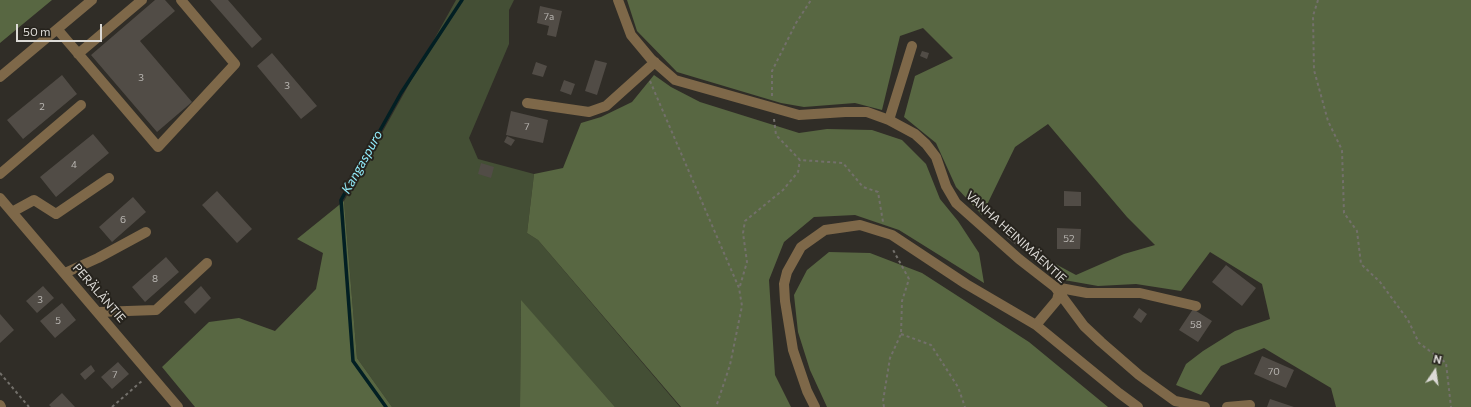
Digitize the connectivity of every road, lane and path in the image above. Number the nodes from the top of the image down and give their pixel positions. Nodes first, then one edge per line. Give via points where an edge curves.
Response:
1 (92, 0) edge
2 (142, 0) edge
3 (181, 0) edge
4 (618, 0) edge
5 (811, 0) edge
6 (1318, 0) edge
7 (58, 30) junction
8 (912, 46) dead end
9 (78, 54) junction
10 (655, 62) junction
11 (645, 71) junction
12 (0, 77) edge
13 (527, 103) dead end
14 (81, 105) dead end
15 (772, 109) junction
16 (889, 120) junction
17 (800, 160) junction
18 (0, 174) edge
19 (109, 178) dead end
20 (0, 198) edge
21 (12, 212) junction
22 (146, 232) dead end
23 (884, 232) junction
24 (206, 263) dead end
25 (65, 273) junction
26 (739, 288) junction
27 (1057, 289) junction
28 (1196, 306) dead end
29 (99, 312) junction
30 (1036, 325) junction
31 (901, 334) junction
32 (0, 373) edge
33 (149, 374) junction
34 (1250, 405) dead end
35 (29, 407) edge
36 (112, 407) edge
37 (178, 407) edge
38 (716, 407) edge
39 (815, 407) edge
40 (884, 407) edge
41 (965, 407) edge
42 (1138, 407) edge
43 (1205, 407) edge
44 (1227, 407) edge
45 (1451, 407) edge

1 - 7 street
2 - 9 street
3 - 9 street via 235,64 158,147
4 - 10 street, VANHA HEINIMÄENTIE via 631,35
5 - 15 path via 796,22 772,71
6 - 45 path via 1313,16 1314,70 1328,121 1342,150 1344,213 1356,231 1361,264 1380,282 1408,320 1419,343 1446,363
7 - 9 street
7 - 12 street
8 - 16 street
10 - 11 street
10 - 15 street, VANHA HEINIMÄENTIE via 675,80
11 - 13 street via 606,106 589,112
11 - 26 path
14 - 18 street
15 - 16 street, VANHA HEINIMÄENTIE via 799,115 867,112
15 - 17 path via 776,135
16 - 27 street, VANHA HEINIMÄENTIE via 915,134 926,144 936,157 946,186 956,203
17 - 23 path via 844,163 863,186 878,192
17 - 26 path via 798,172 783,190 745,221 743,233 747,262
19 - 21 street via 56,214 34,200
20 - 21 street, PERÄLÄNTIE
21 - 25 street, PERÄLÄNTIE
22 - 25 street
23 - 30 street
23 - 31 path via 909,279 902,301
23 - 39 street via 860,225 825,230 802,247 787,272 784,284 785,301 793,350
24 - 29 street via 156,310
25 - 29 street, PERÄLÄNTIE
26 - 38 path via 742,306 730,366
27 - 28 street via 1087,293 1140,293
27 - 30 street via 1057,300
27 - 43 street, VANHA HEINIMÄENTIE via 1084,326 1139,375 1175,401
29 - 33 street, PERÄLÄNTIE
30 - 42 street
31 - 40 path via 890,358
31 - 41 path via 931,345 958,387
32 - 35 path
33 - 36 path
33 - 37 street, PERÄLÄNTIE
34 - 44 street

